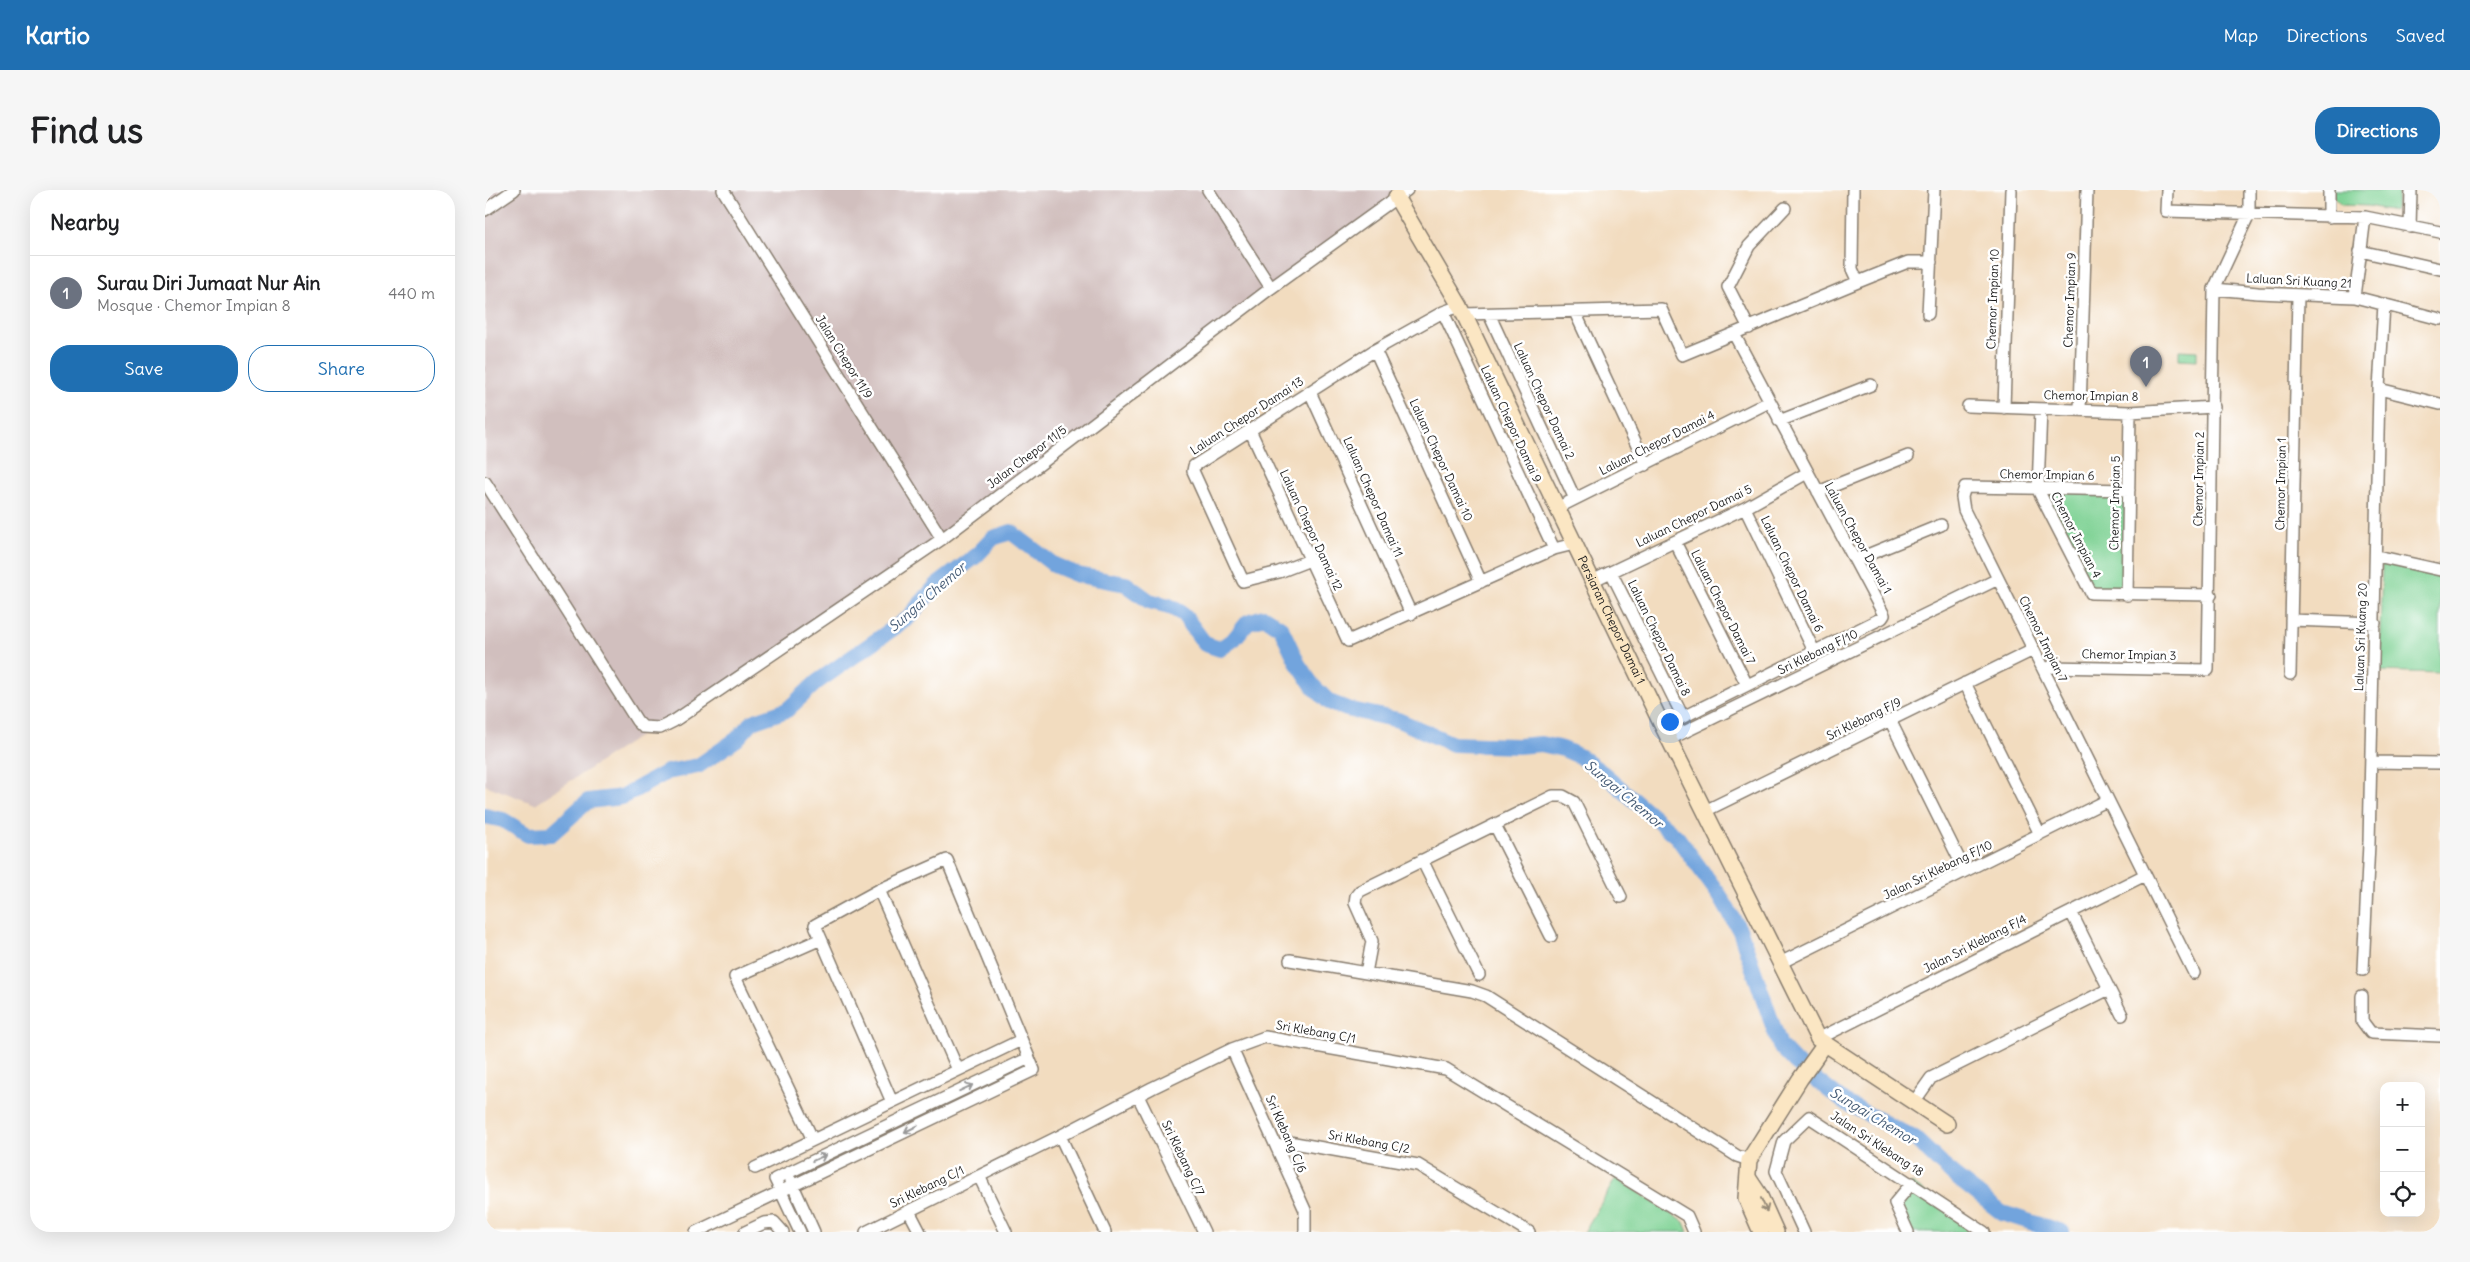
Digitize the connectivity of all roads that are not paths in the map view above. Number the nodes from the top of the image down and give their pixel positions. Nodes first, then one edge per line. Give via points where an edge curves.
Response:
1 (514, 190) edge
2 (723, 190) edge
3 (1208, 190) edge
4 (1853, 190) edge
5 (1934, 190) edge
6 (2011, 190) edge
7 (2087, 190) edge
8 (2167, 190) edge
9 (2249, 190) edge
10 (2329, 190) edge
11 (2411, 190) edge
12 (1402, 194) edge
13 (1785, 208) dead end
14 (485, 210) edge
15 (2249, 214) junction
16 (2365, 217) junction
17 (2329, 218) junction
18 (2410, 227) junction
19 (2440, 232) edge
20 (2361, 252) junction
21 (1931, 262) junction
22 (2440, 269) edge
23 (1858, 282) junction
24 (1271, 288) junction
25 (2214, 289) junction
26 (2299, 295) junction
27 (2355, 297) junction
28 (2384, 304) junction
29 (1462, 310) junction
30 (1443, 312) junction
31 (1575, 312) junction
32 (1489, 314) junction
33 (1928, 314) dead end
34 (2440, 319) edge
35 (1749, 328) junction
36 (1734, 334) junction
37 (1375, 350) junction
38 (1871, 385) dead end
39 (2379, 389) junction
40 (1310, 392) junction
41 (1769, 402) junction
42 (2440, 404) edge
43 (1968, 406) dead end
44 (2004, 408) junction
45 (2214, 408) junction
46 (2041, 409) junction
47 (2080, 410) junction
48 (2130, 412) junction
49 (1779, 421) junction
50 (1250, 430) junction
51 (1909, 456) dead end
52 (1646, 465) junction
53 (1807, 472) junction
54 (485, 482) edge
55 (1965, 487) joint
56 (2037, 490) junction
57 (2129, 490) junction
58 (1818, 492) junction
59 (1575, 499) junction
60 (1557, 508) junction
61 (1745, 508) junction
62 (1941, 525) dead end
63 (942, 539) junction
64 (1675, 542) junction
65 (1574, 544) junction
66 (1554, 549) junction
67 (2377, 556) junction
68 (1311, 560) junction
69 (1855, 560) junction
70 (2440, 570) edge
71 (1611, 572) junction
72 (1998, 579) junction
73 (1592, 581) junction
74 (1481, 582) junction
75 (2127, 595) junction
76 (2211, 595) junction
77 (1411, 614) junction
78 (2291, 620) junction
79 (2375, 623) junction
80 (2033, 650) junction
81 (1814, 651) junction
82 (2049, 667) dead end
83 (2209, 670) joint
84 (2290, 674) dead end
85 (1965, 683) junction
86 (1747, 685) junction
87 (1683, 717) junction
88 (1891, 722) junction
89 (1666, 733) junction
90 (2371, 762) junction
91 (2440, 763) edge
92 (2108, 800) junction
93 (1705, 811) junction
94 (1495, 824) junction
95 (2040, 834) junction
96 (1422, 860) junction
97 (1965, 872) junction
98 (2145, 875) junction
99 (879, 890) junction
100 (1621, 897) dead end
101 (2071, 912) junction
102 (1551, 936) dead end
103 (821, 939) junction
104 (1290, 960) dead end
105 (1781, 963) junction
106 (2363, 970) dead end
107 (1366, 973) junction
108 (2194, 973) dead end
109 (1479, 975) dead end
110 (2109, 989) junction
111 (2362, 996) dead end
112 (2122, 1015) dead end
113 (2440, 1036) edge
114 (1021, 1040) junction
115 (1822, 1041) junction
116 (1232, 1049) junction
117 (1029, 1058) junction
118 (958, 1070) junction
119 (1138, 1096) junction
120 (892, 1102) junction
121 (1915, 1102) junction
122 (1947, 1124) dead end
123 (1060, 1136) junction
124 (813, 1140) junction
125 (1277, 1148) junction
126 (1749, 1160) junction
127 (755, 1168) dead end
128 (787, 1173) junction
129 (979, 1176) junction
130 (1749, 1179) junction
131 (1912, 1183) junction
132 (794, 1187) junction
133 (782, 1192) junction
134 (909, 1211) junction
135 (696, 1232) edge
136 (745, 1232) edge
137 (783, 1232) edge
138 (800, 1232) edge
139 (814, 1232) edge
140 (866, 1232) edge
141 (919, 1232) edge
142 (1005, 1232) edge
143 (1105, 1232) edge
144 (1204, 1232) edge
145 (1305, 1232) edge
146 (1529, 1232) edge
147 (1694, 1232) edge
148 (1761, 1232) edge
149 (1776, 1232) edge
150 (1803, 1232) edge
151 (1908, 1232) edge
152 (1984, 1232) edge

1 - 14 street
2 - 63 street, Jalan Chepor 11/9
3 - 24 street
4 - 23 street via 1852,269
5 - 21 street
6 - 44 street, Chemor Impian 10
7 - 47 street, Chemor Impian 9
8 - 15 street via 2166,211
9 - 15 street
10 - 17 street
11 - 18 street
12 - 24 street, Jalan Chepor 11/5
12 - 29 street, Persiaran Chepor Damai 1
13 - 35 street via 1749,246 1728,287
15 - 17 street
15 - 25 street
16 - 17 street
16 - 18 street
16 - 20 street
18 - 19 street
20 - 22 street
20 - 27 street
21 - 23 street via 1909,262
21 - 33 street
23 - 35 street
24 - 63 street, Jalan Chepor 11/5
25 - 26 street, Laluan Sri Kuang 21
25 - 45 street, Chemor Impian 2
26 - 27 street, Laluan Sri Kuang 21
26 - 78 street, Chemor Impian 1
27 - 28 street, Laluan Sri Kuang 21
28 - 34 street, Laluan Sri Kuang 21
28 - 39 street, Laluan Sri Kuang 20
29 - 30 street, Laluan Chepor Damai 13
29 - 32 street
29 - 60 street, Persiaran Chepor Damai 1
30 - 37 street, Laluan Chepor Damai 13
30 - 66 street, Laluan Chepor Damai 9
31 - 32 street
31 - 36 street via 1661,309 1683,355
31 - 52 street
32 - 59 street, Laluan Chepor Damai 2
35 - 36 street
36 - 41 street, Laluan Chepor Damai 1
37 - 40 street, Laluan Chepor Damai 13
37 - 74 street, Laluan Chepor Damai 10
38 - 49 street
39 - 42 street
39 - 67 street, Laluan Sri Kuang 20
40 - 50 street, Laluan Chepor Damai 13
40 - 77 street, Laluan Chepor Damai 11
41 - 49 street, Laluan Chepor Damai 1
41 - 52 street, Laluan Chepor Damai 4
43 - 44 street, Chemor Impian 8
44 - 46 street, Chemor Impian 8
45 - 48 street, Chemor Impian 8
45 - 76 street, Chemor Impian 2
46 - 47 street, Chemor Impian 8
46 - 56 street
47 - 48 street, Chemor Impian 8
48 - 57 street, Chemor Impian 5
49 - 53 street, Laluan Chepor Damai 1
50 - 68 street, Laluan Chepor Damai 12
50 - 68 street, Laluan Chepor Damai 13 via 1194,466 1193,471 1241,578 1247,582
51 - 58 street
52 - 59 street, Laluan Chepor Damai 4
53 - 58 street, Laluan Chepor Damai 1
53 - 61 street, Laluan Chepor Damai 5
54 - 63 street, Jalan Chepor 11/5 via 643,727 660,728 674,721
55 - 56 street, Chemor Impian 6
55 - 72 street, Chemor Impian 7 via 1962,497 1964,510
56 - 57 street, Chemor Impian 6
56 - 75 street, Chemor Impian 4 via 2091,593
57 - 75 street, Chemor Impian 5
58 - 69 street, Laluan Chepor Damai 1
59 - 60 street, Laluan Chepor Damai 4
60 - 65 street, Persiaran Chepor Damai 1
61 - 64 street, Laluan Chepor Damai 5
61 - 81 street, Laluan Chepor Damai 6
62 - 69 street
64 - 71 street, Laluan Chepor Damai 5
64 - 86 street, Laluan Chepor Damai 7
65 - 66 street
65 - 73 street, Persiaran Chepor Damai 1
66 - 74 street
67 - 70 street
67 - 79 street, Laluan Sri Kuang 20
68 - 77 street, Laluan Chepor Damai 12 via 1348,641
69 - 81 street, Laluan Chepor Damai 1 via 1883,612 1882,618
71 - 73 street, Laluan Chepor Damai 5
71 - 87 street, Laluan Chepor Damai 8
72 - 80 street, Chemor Impian 7
72 - 89 street, Sri Klebang F/10
73 - 89 street, Persiaran Chepor Damai 1
74 - 77 street
75 - 76 street, Chemor Impian 4
76 - 83 street, Chemor Impian 2
78 - 79 street
78 - 84 street, Chemor Impian 1
79 - 90 street, Laluan Sri Kuang 20
80 - 85 street, Sri Klebang F/9
80 - 92 street, Chemor Impian 7
81 - 86 street, Laluan Chepor Damai 1
82 - 83 street, Chemor Impian 3
85 - 88 street, Sri Klebang F/9
85 - 95 street
86 - 87 street, Laluan Chepor Damai 1
87 - 89 street, Laluan Chepor Damai 1
88 - 93 street, Sri Klebang F/9
88 - 97 street
89 - 93 street, Persiaran Chepor Damai 1
90 - 91 street
90 - 106 street, Laluan Sri Kuang 20
92 - 95 street, Jalan Sri Klebang F/10
92 - 98 street, Chemor Impian 7
93 - 105 street, Persiaran Chepor Damai 1
94 - 96 street
94 - 100 street via 1553,796 1563,796 1573,802
94 - 102 street
95 - 97 street, Jalan Sri Klebang F/10
96 - 107 street via 1356,896 1355,903 1372,941
96 - 109 street
97 - 105 street, Jalan Sri Klebang F/10
98 - 101 street, Jalan Sri Klebang F/4
98 - 108 street, Chemor Impian 7
99 - 103 street via 815,925
99 - 114 street via 947,860
99 - 118 street
101 - 110 street
101 - 115 street, Jalan Sri Klebang F/4
103 - 120 street
103 - 124 street via 735,978
104 - 107 street
105 - 115 street, Persiaran Chepor Damai 1
107 - 126 street via 1486,996 1737,1156
110 - 112 street
110 - 121 street via 1931,1078
111 - 113 street via 2362,1021 2371,1033
114 - 117 street
114 - 118 street
115 - 121 street
115 - 126 street
116 - 119 street, Sri Klebang C/1
116 - 125 street, Sri Klebang C/6
116 - 147 street, Sri Klebang C/1 via 1265,1036 1446,1069 1687,1216
128 -> 117 street
117 -> 132 street via 1034,1070
118 - 120 street
119 - 123 street, Sri Klebang C/1
119 - 144 street, Sri Klebang C/7
120 - 124 street
121 - 122 street
123 - 129 street, Sri Klebang C/1
123 - 143 street
124 - 127 street
125 - 145 street, Sri Klebang C/6 via 1305,1210
125 - 146 street, Sri Klebang C/2 via 1289,1142 1419,1165
126 - 130 street
128 - 132 street
128 - 133 street via 775,1179
129 - 134 street, Sri Klebang C/1
129 - 142 street
130 - 148 street via 1746,1198
130 -> 149 street
131 - 150 street, Jalan Sri Klebang 18 via 1809,1117 1784,1142 1776,1170
131 - 151 street via 1895,1203
131 - 152 street, Jalan Sri Klebang 18
132 - 133 street
132 - 139 street
133 - 135 street
133 - 138 street
134 - 140 street, Sri Klebang C/1
134 - 141 street
136 - 137 street via 774,1222

